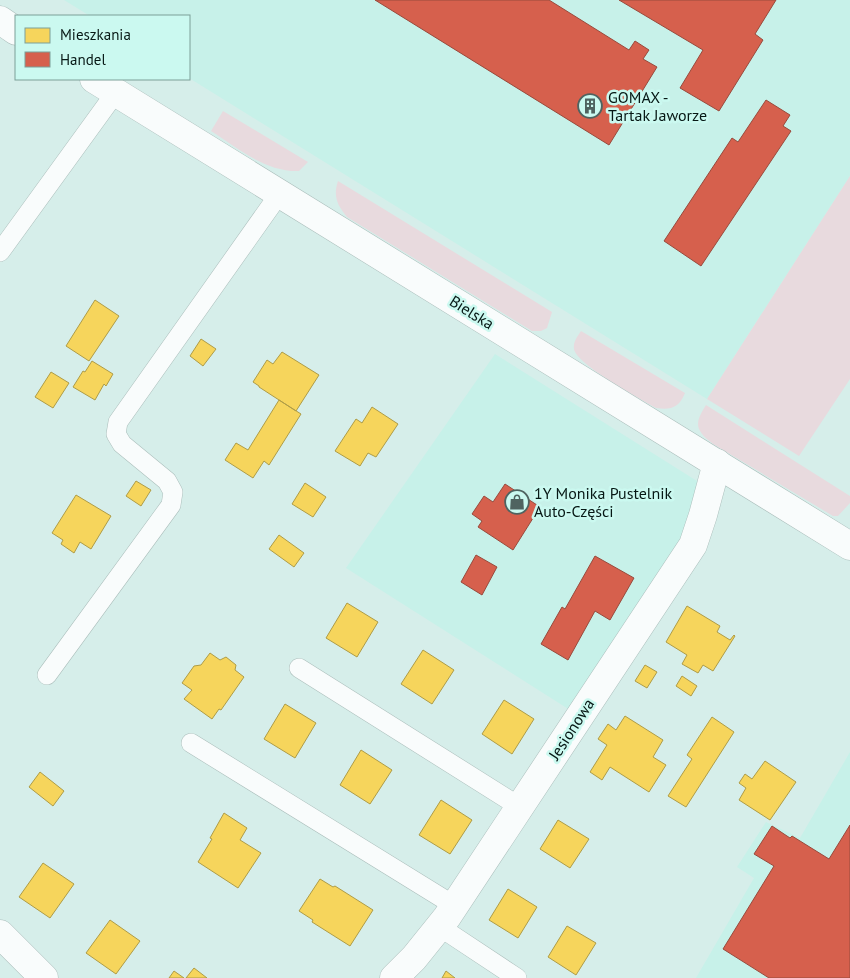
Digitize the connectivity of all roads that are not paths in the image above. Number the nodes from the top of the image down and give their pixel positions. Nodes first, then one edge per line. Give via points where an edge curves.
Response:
1 (0, 20) edge
2 (15, 29) edge
3 (105, 85) edge
4 (280, 194) junction
5 (0, 252) edge
6 (717, 463) junction
7 (850, 546) edge
8 (299, 668) dead end
9 (47, 676) dead end
10 (191, 744) dead end
11 (520, 807) junction
12 (447, 916) junction
13 (0, 934) edge
14 (44, 978) edge
15 (394, 978) edge
16 (518, 978) edge

1 - 2 main road
3 - 4 main road, Bielska
3 - 5 lane
4 - 6 main road, Bielska
4 - 9 lane via 118,422 116,434 122,444 167,481 173,492 171,505
6 - 7 main road, Bielska
6 - 11 main road, Jesionowa via 692,545
8 - 11 lane
10 - 12 lane
11 - 12 main road, Jesionowa
12 - 15 main road, Jesionowa
12 - 16 lane
13 - 14 main road

